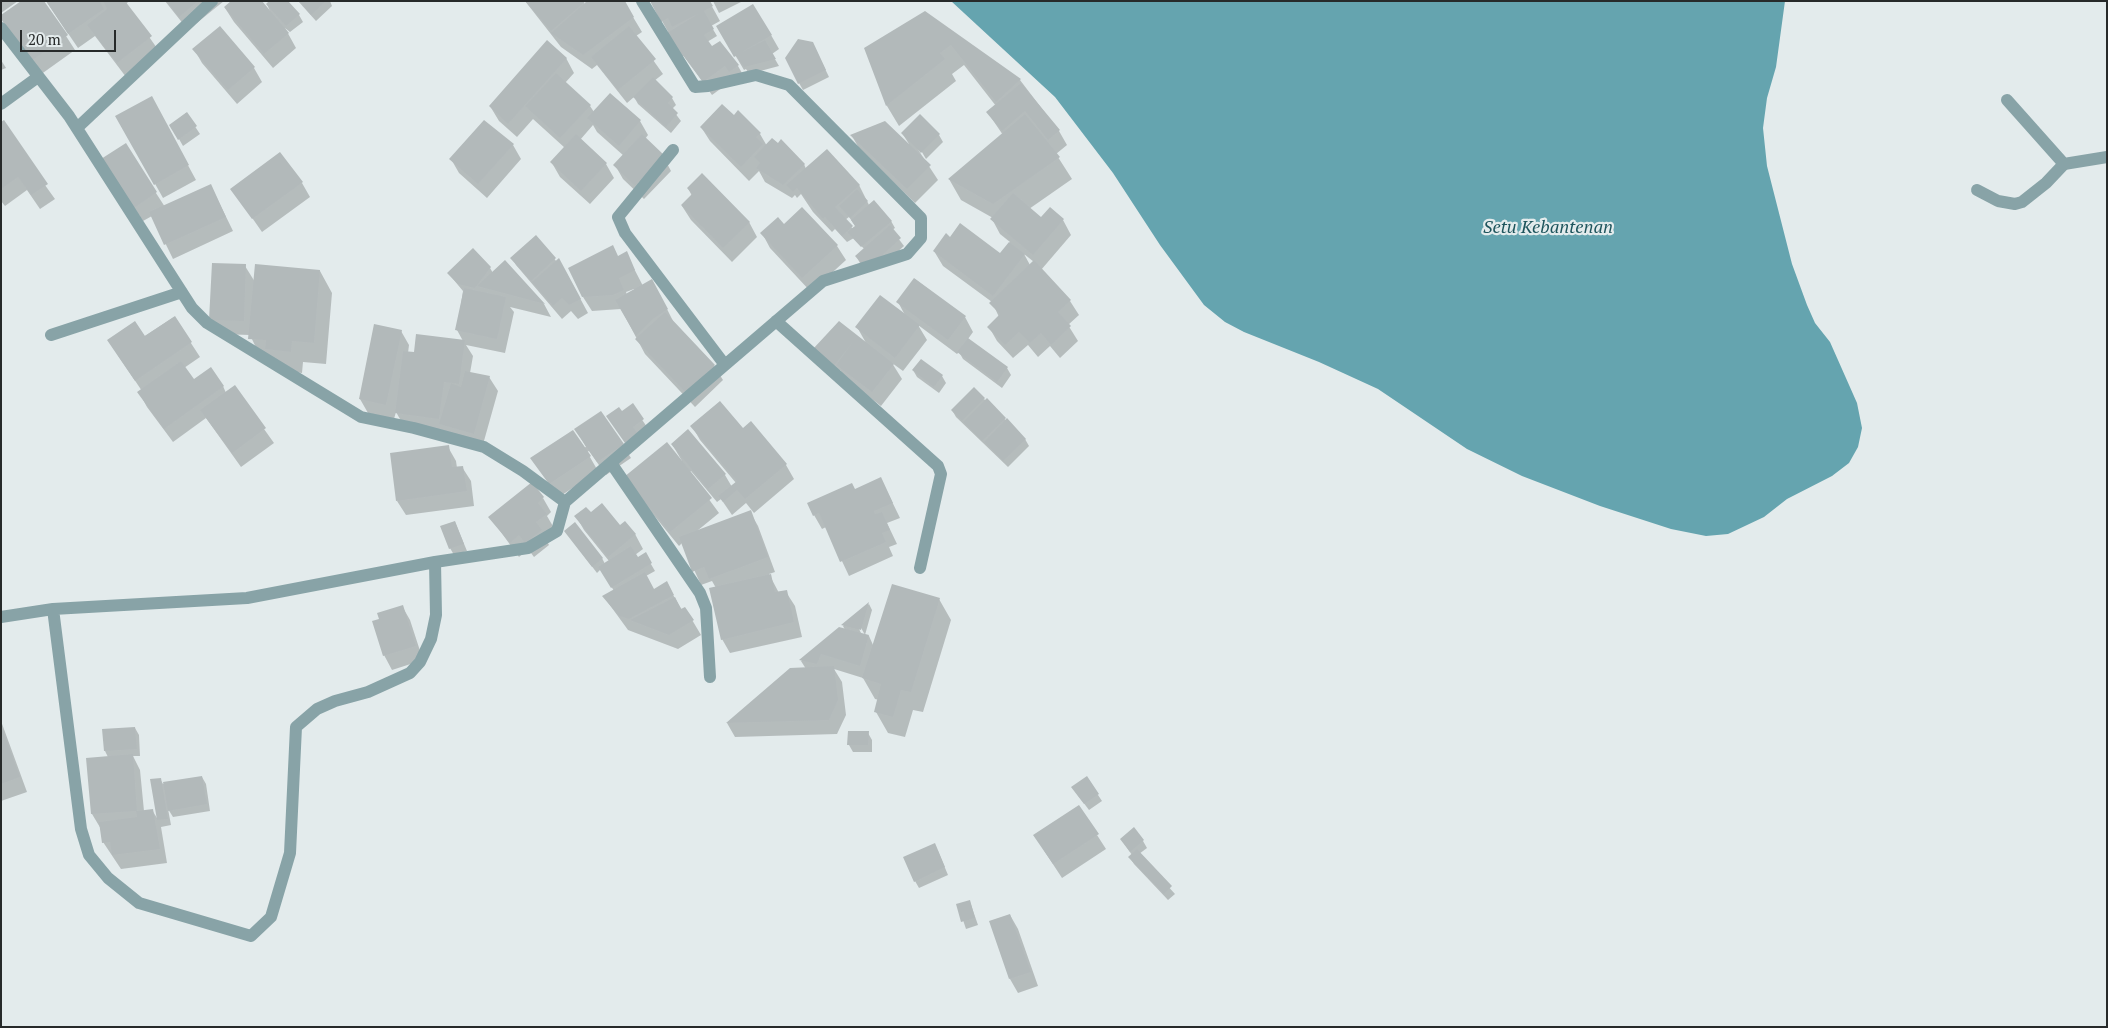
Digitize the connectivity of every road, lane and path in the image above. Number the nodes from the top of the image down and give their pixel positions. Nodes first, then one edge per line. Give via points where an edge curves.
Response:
1 (212, 1) edge
2 (642, 1) edge
3 (1, 28) edge
4 (38, 77) junction
5 (2007, 100) dead end
6 (1, 104) edge
7 (77, 128) junction
8 (673, 150) dead end
9 (2107, 157) edge
10 (2064, 164) junction
11 (1977, 190) dead end
12 (182, 292) junction
13 (776, 321) junction
14 (51, 334) dead end
15 (725, 365) junction
16 (611, 463) junction
17 (565, 502) junction
18 (435, 562) junction
19 (920, 568) dead end
20 (53, 609) junction
21 (1, 617) edge
22 (710, 677) dead end

1 - 7 street
2 - 13 street via 695,87 756,75 789,84 921,218 921,238 906,254 823,281
3 - 4 street
4 - 6 street
4 - 7 street
5 - 10 street
7 - 12 street
8 - 15 street via 618,217 625,233
9 - 10 street
10 - 11 street via 2046,184 2022,202 1998,202
12 - 14 street
12 - 17 street via 207,323 361,417 484,447 524,471
13 - 15 street
13 - 19 street via 938,466 941,474
15 - 16 street
16 - 17 street
16 - 22 street via 700,593 706,608
17 - 18 street via 557,530 528,548
18 - 20 street via 247,598
18 - 20 street via 436,615 420,662 410,673 368,692 317,709 296,727 290,853 271,917 251,936 139,903 108,878 89,854 81,829
20 - 21 street

